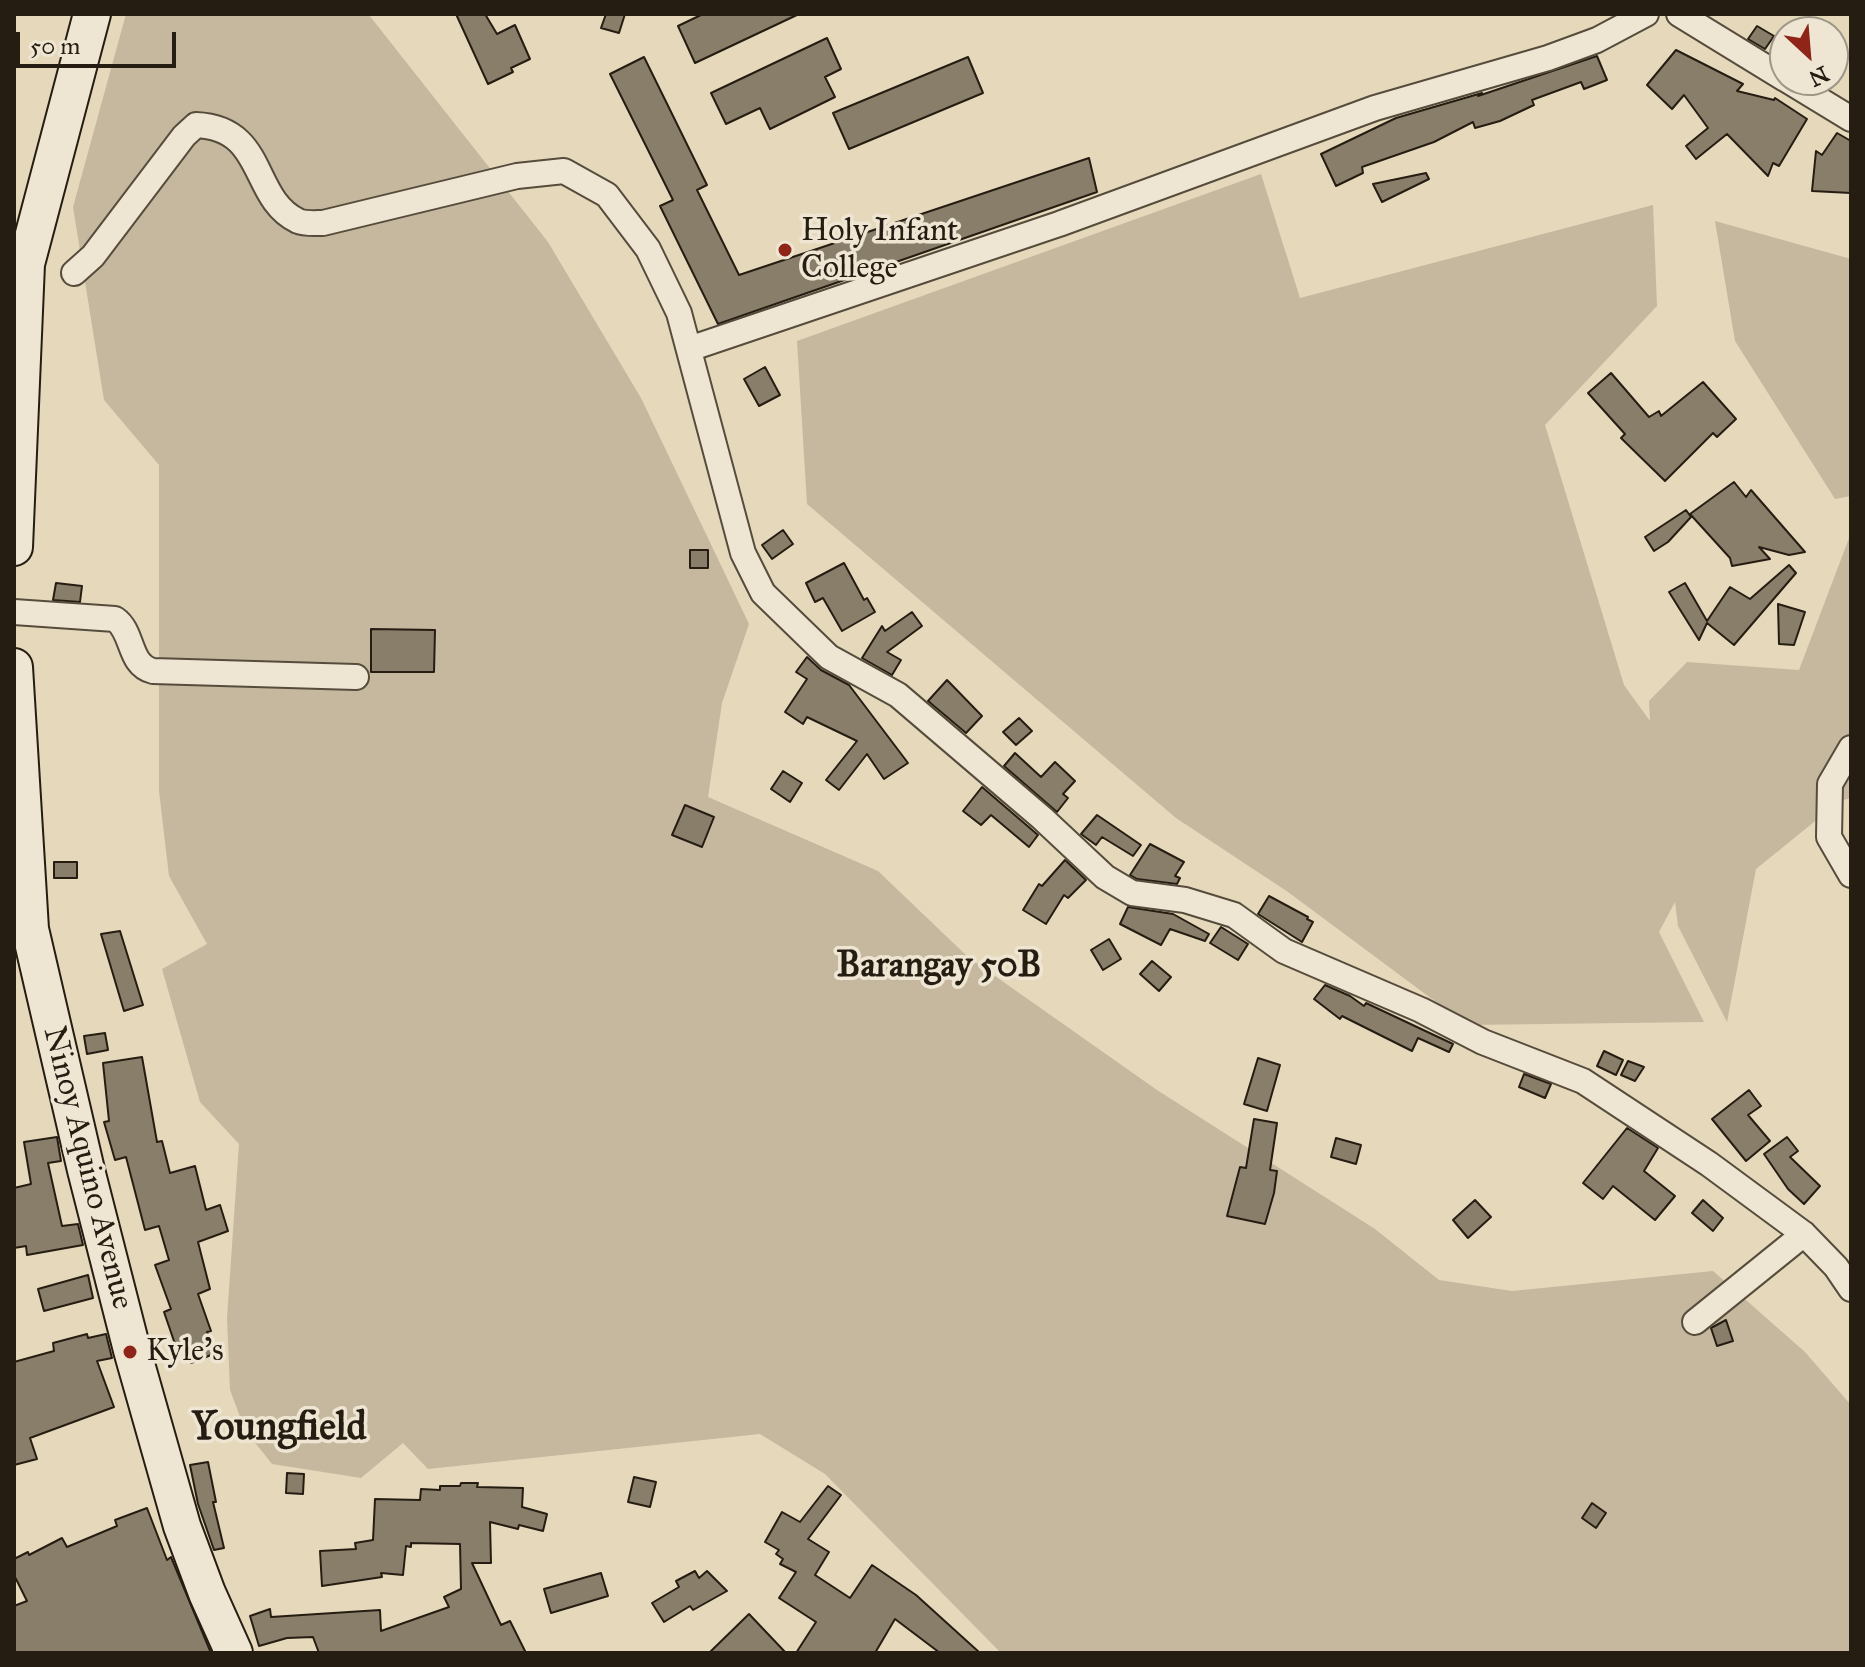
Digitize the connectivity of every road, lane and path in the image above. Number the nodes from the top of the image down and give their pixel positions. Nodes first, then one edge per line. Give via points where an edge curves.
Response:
1 (92, 14) edge
2 (1646, 14) edge
3 (1679, 14) edge
4 (1769, 70) edge
5 (1813, 96) edge
6 (1851, 119) edge
7 (74, 273) dead end
8 (689, 349) junction
9 (14, 547) edge
10 (14, 612) edge
11 (14, 667) edge
12 (356, 677) dead end
13 (1851, 748) edge
14 (1851, 875) edge
15 (22, 916) edge
16 (1804, 1234) junction
17 (1851, 1289) edge
18 (1695, 1322) dead end
19 (234, 1653) edge

1 - 9 main road via 26,264
2 - 8 street via 1548,58 1375,108 1059,224
3 - 4 street
5 - 6 street
7 - 8 street via 93,256 184,136 196,125 209,125 225,131 253,156 280,208 300,222 323,223 517,176 564,171 607,195 648,249 679,313
8 - 16 street via 743,553 763,593 829,657 898,695 956,743 1105,877 1132,893 1185,900 1234,915 1284,951 1483,1042 1583,1081
10 - 12 street via 115,619 125,629 137,660 153,671
11 - 15 main road, Ninoy Aquino Avenue
13 - 14 street via 1830,784 1829,837
15 - 19 main road, Ninoy Aquino Avenue via 30,929 86,1170 182,1526
16 - 17 street
16 - 18 street

